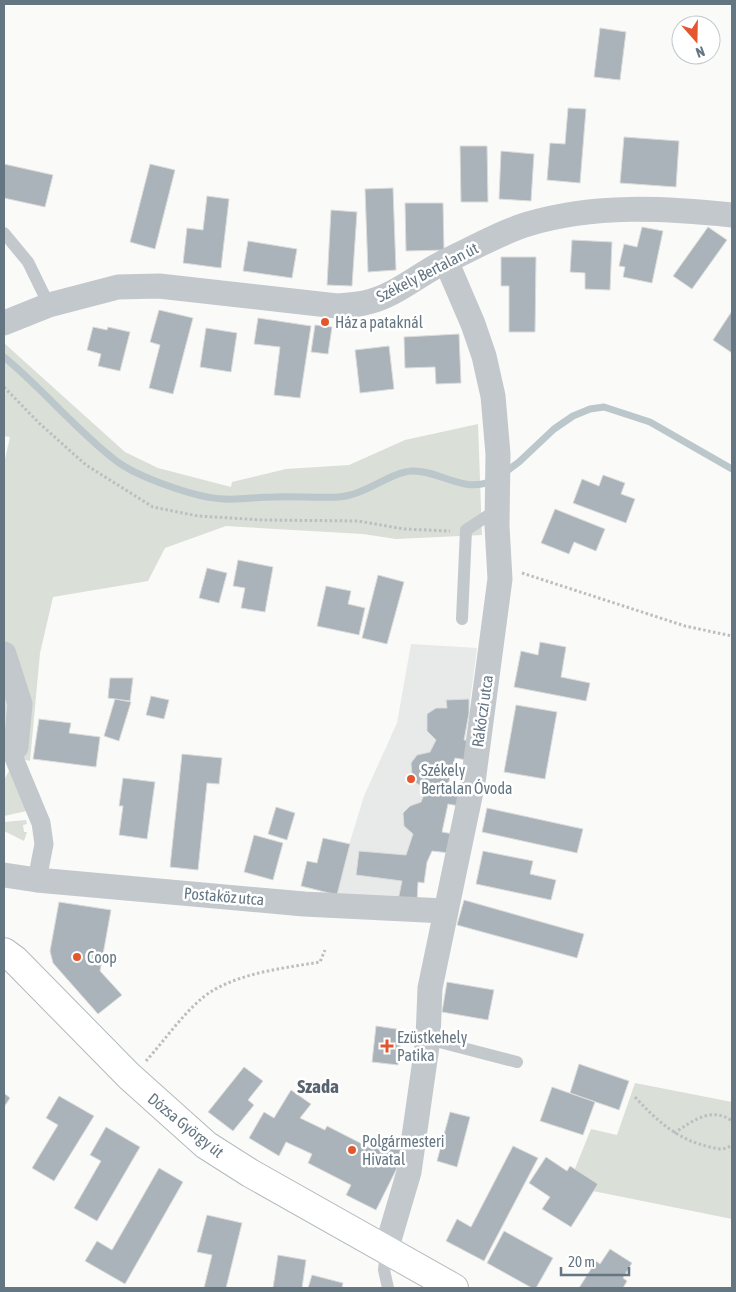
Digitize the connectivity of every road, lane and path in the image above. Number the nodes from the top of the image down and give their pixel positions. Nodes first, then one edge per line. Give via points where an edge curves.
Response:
1 (732, 215) edge
2 (4, 233) edge
3 (446, 261) junction
4 (49, 305) junction
5 (4, 323) edge
6 (4, 387) edge
7 (498, 505) junction
8 (466, 530) junction
9 (499, 565) junction
10 (462, 619) dead end
11 (732, 636) edge
12 (4, 654) edge
13 (15, 752) joint
14 (4, 875) edge
15 (37, 880) junction
16 (445, 911) junction
17 (325, 950) dead end
18 (4, 952) edge
19 (428, 1039) junction
20 (517, 1062) dead end
21 (131, 1078) junction
22 (635, 1098) dead end
23 (732, 1121) edge
24 (674, 1133) junction
25 (732, 1144) edge
26 (386, 1250) junction
27 (423, 1280) edge
28 (388, 1288) edge
29 (454, 1288) edge

1 - 3 street, Székely Bertalan út via 659,209 615,209 574,214 527,225
2 - 4 lane via 28,262
3 - 4 street, Székely Bertalan út via 389,294 364,303 337,306 159,286 118,288
3 - 7 street, Rákóczi utca via 474,324 493,396
4 - 5 street, Székely Bertalan út
6 - 8 path via 86,465 153,508 198,516 358,521 404,529
7 - 8 lane
7 - 9 street, Rákóczi utca
8 - 10 lane
9 - 11 path via 686,626
9 - 16 street, Rákóczi utca via 500,578 473,782
12 - 13 street via 20,704
13 - 15 street via 41,823 44,844
14 - 15 street, Postaköz utca
15 - 16 street, Postaköz utca via 304,904
16 - 19 street, Rákóczi utca via 430,988
17 - 21 path via 320,962 262,973 213,990 200,1000
18 - 21 main road, Dózsa György út
19 - 20 lane
19 - 26 street, Rákóczi utca via 409,1172
21 - 26 main road, Dózsa György út via 206,1145
22 - 24 path
23 - 24 path via 706,1114
24 - 25 path via 719,1149
26 - 27 main road, Dózsa György út
26 - 28 lane via 384,1270
27 - 29 main road, Dózsa György út

